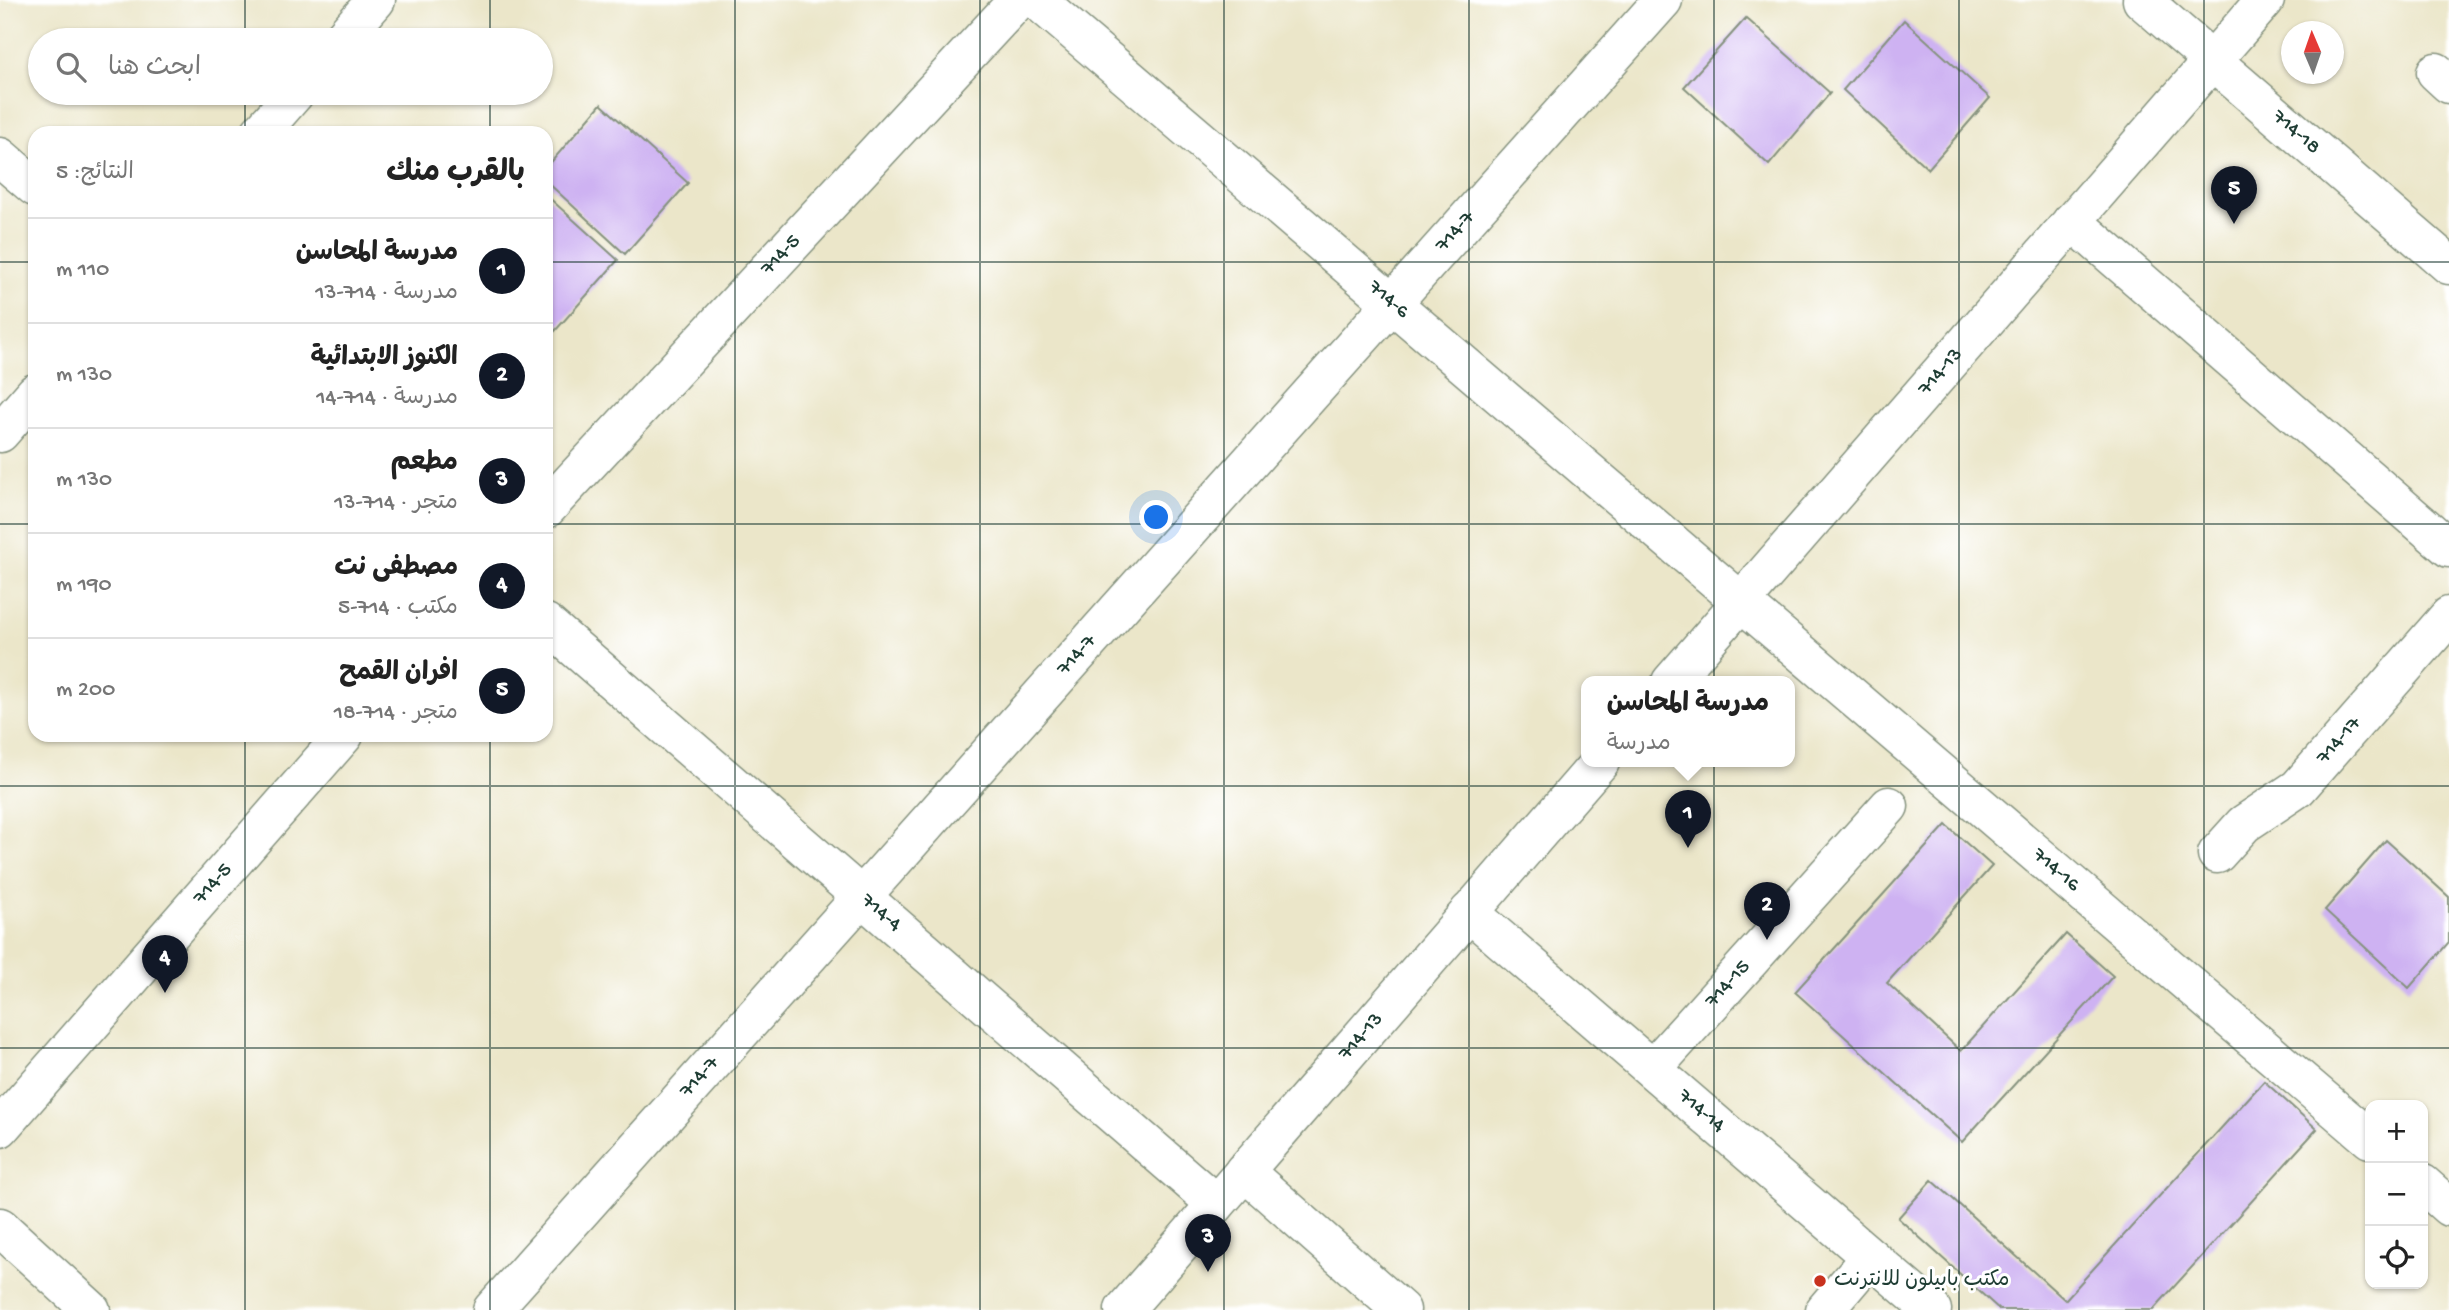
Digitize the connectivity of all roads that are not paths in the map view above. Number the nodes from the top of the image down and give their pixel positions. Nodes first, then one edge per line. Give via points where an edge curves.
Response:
1 (376, 0) edge
2 (1018, 0) edge
3 (1037, 0) edge
4 (1663, 0) edge
5 (2142, 0) edge
6 (2266, 0) edge
7 (352, 28) edge
8 (2212, 61) junction
9 (284, 105) edge
10 (266, 126) edge
11 (0, 157) edge
12 (28, 181) edge
13 (2072, 221) junction
14 (2449, 265) edge
15 (1392, 302) junction
16 (28, 401) edge
17 (0, 433) edge
18 (553, 501) edge
19 (2449, 548) edge
20 (1742, 600) junction
21 (2449, 616) edge
22 (553, 629) edge
23 (1676, 676) edge
24 (338, 742) edge
25 (1596, 767) edge
26 (1889, 806) dead end
27 (2217, 854) dead end
28 (860, 898) junction
29 (1469, 912) junction
30 (1652, 1069) junction
31 (0, 1128) edge
32 (2365, 1135) edge
33 (1244, 1171) junction
34 (2428, 1188) edge
35 (1216, 1204) junction
36 (2449, 1207) edge
37 (0, 1227) edge
38 (1870, 1257) junction
39 (91, 1310) edge
40 (492, 1310) edge
41 (1124, 1310) edge
42 (1401, 1310) edge
43 (1825, 1310) edge
44 (1932, 1310) edge

1 - 7 street
2 - 18 street, 714-5
3 - 15 street, 714-6
4 - 15 street, 714-7
5 - 8 street, 714-18
6 - 8 street, 714-13
8 - 13 street, 714-13
8 - 14 street, 714-18
9 - 10 street
11 - 12 street
13 - 19 street
13 - 20 street, 714-13
15 - 20 street, 714-6
15 - 28 street, 714-7
16 - 17 street
20 - 23 street, 714-13
20 - 32 street, 714-16
21 - 27 street, 714-17 via 2298,788 2244,824
22 - 28 street, 714-4
24 - 31 street, 714-5
25 - 29 street, 714-13
26 - 30 street, 714-15
28 - 35 street, 714-4
28 - 40 street, 714-7
29 - 30 street, 714-14
29 - 33 street, 714-13
30 - 38 street, 714-14
33 - 35 street, 714-13
33 - 42 street
34 - 36 street
35 - 41 street, 714-13
37 - 39 street
38 - 43 street
38 - 44 street, 714-14

